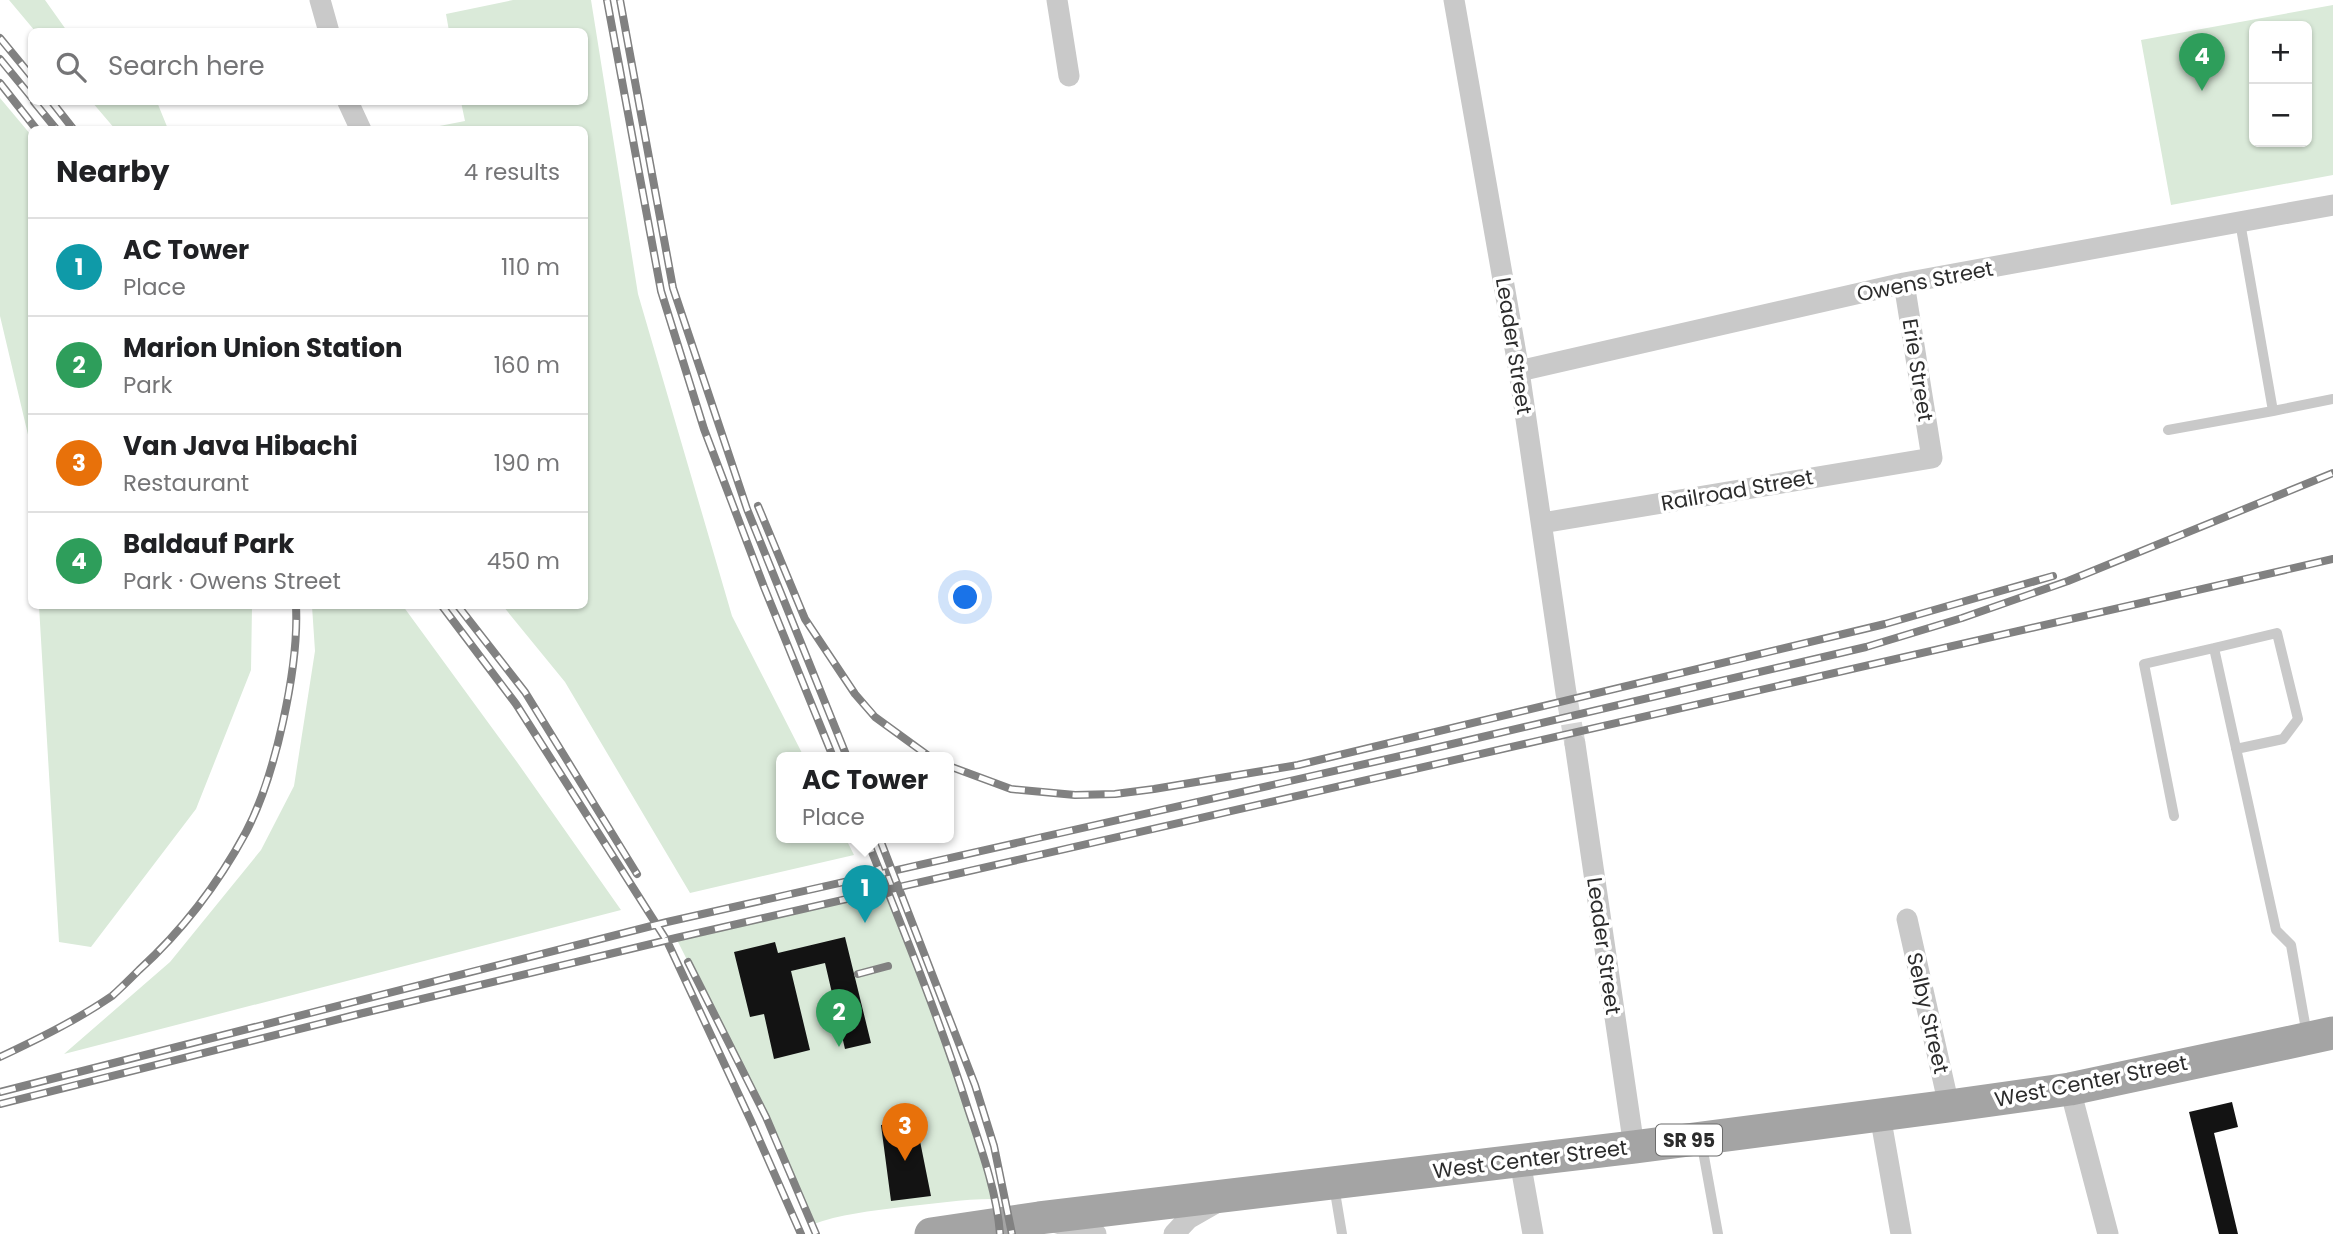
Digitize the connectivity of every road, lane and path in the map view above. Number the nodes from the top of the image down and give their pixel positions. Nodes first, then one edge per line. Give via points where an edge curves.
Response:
1 (320, 0) edge
2 (1057, 0) edge
3 (1454, 0) edge
4 (328, 28) edge
5 (1069, 76) dead end
6 (349, 105) edge
7 (359, 126) edge
8 (2333, 205) edge
9 (2240, 222) junction
10 (1904, 283) junction
11 (1519, 371) junction
12 (2333, 399) edge
13 (2273, 411) junction
14 (2168, 430) dead end
15 (1932, 458) joint
16 (1542, 523) junction
17 (2214, 648) junction
18 (1566, 693) tunnel mouth
19 (1575, 744) tunnel mouth
20 (2236, 749) junction
21 (2174, 816) dead end
22 (1907, 919) dead end
23 (2320, 1035) edge
24 (2070, 1088) junction
25 (1949, 1106) junction
26 (1880, 1115) junction
27 (1701, 1138) junction
28 (1634, 1147) junction
29 (1520, 1161) junction
30 (1334, 1183) junction
31 (1234, 1195) junction
32 (1039, 1218) junction
33 (931, 1234) edge
34 (1096, 1234) edge
35 (1174, 1234) edge
36 (1342, 1234) edge
37 (1533, 1234) edge
38 (1718, 1234) edge
39 (1901, 1234) edge
40 (2108, 1234) edge

1 - 4 street
2 - 5 street
3 - 11 street, Leader Street
6 - 7 street
8 - 9 street, Owens Street
9 - 10 street, Owens Street
9 - 13 lane
10 - 11 street, Owens Street
10 - 15 street, Erie Street
11 - 16 street, Leader Street
12 - 13 lane
13 - 14 lane
15 - 16 street, Railroad Street
16 - 18 street, Leader Street
17 - 20 lane
17 - 20 lane via 2277,633 2298,719 2283,738
17 - 21 lane via 2144,664
19 - 28 street, Leader Street
20 - 23 lane via 2276,930 2291,945
22 - 25 street, Selby Street
23 - 24 main road, West Center Street / SR 95
24 - 25 main road, West Center Street / SR 95
24 - 40 street
25 - 26 main road, West Center Street / SR 95
26 - 27 main road, West Center Street / SR 95
26 - 39 street
27 - 28 main road, West Center Street / SR 95
27 - 38 lane
28 - 29 main road, West Center Street / SR 95
29 - 30 main road, West Center Street / SR 95
29 - 37 street
30 - 31 main road, West Center Street / SR 95
30 - 36 lane
31 - 32 main road, West Center Street / SR 95
31 - 35 street via 1204,1208
32 - 33 main road, West Center Street / SR 95
32 - 34 street

